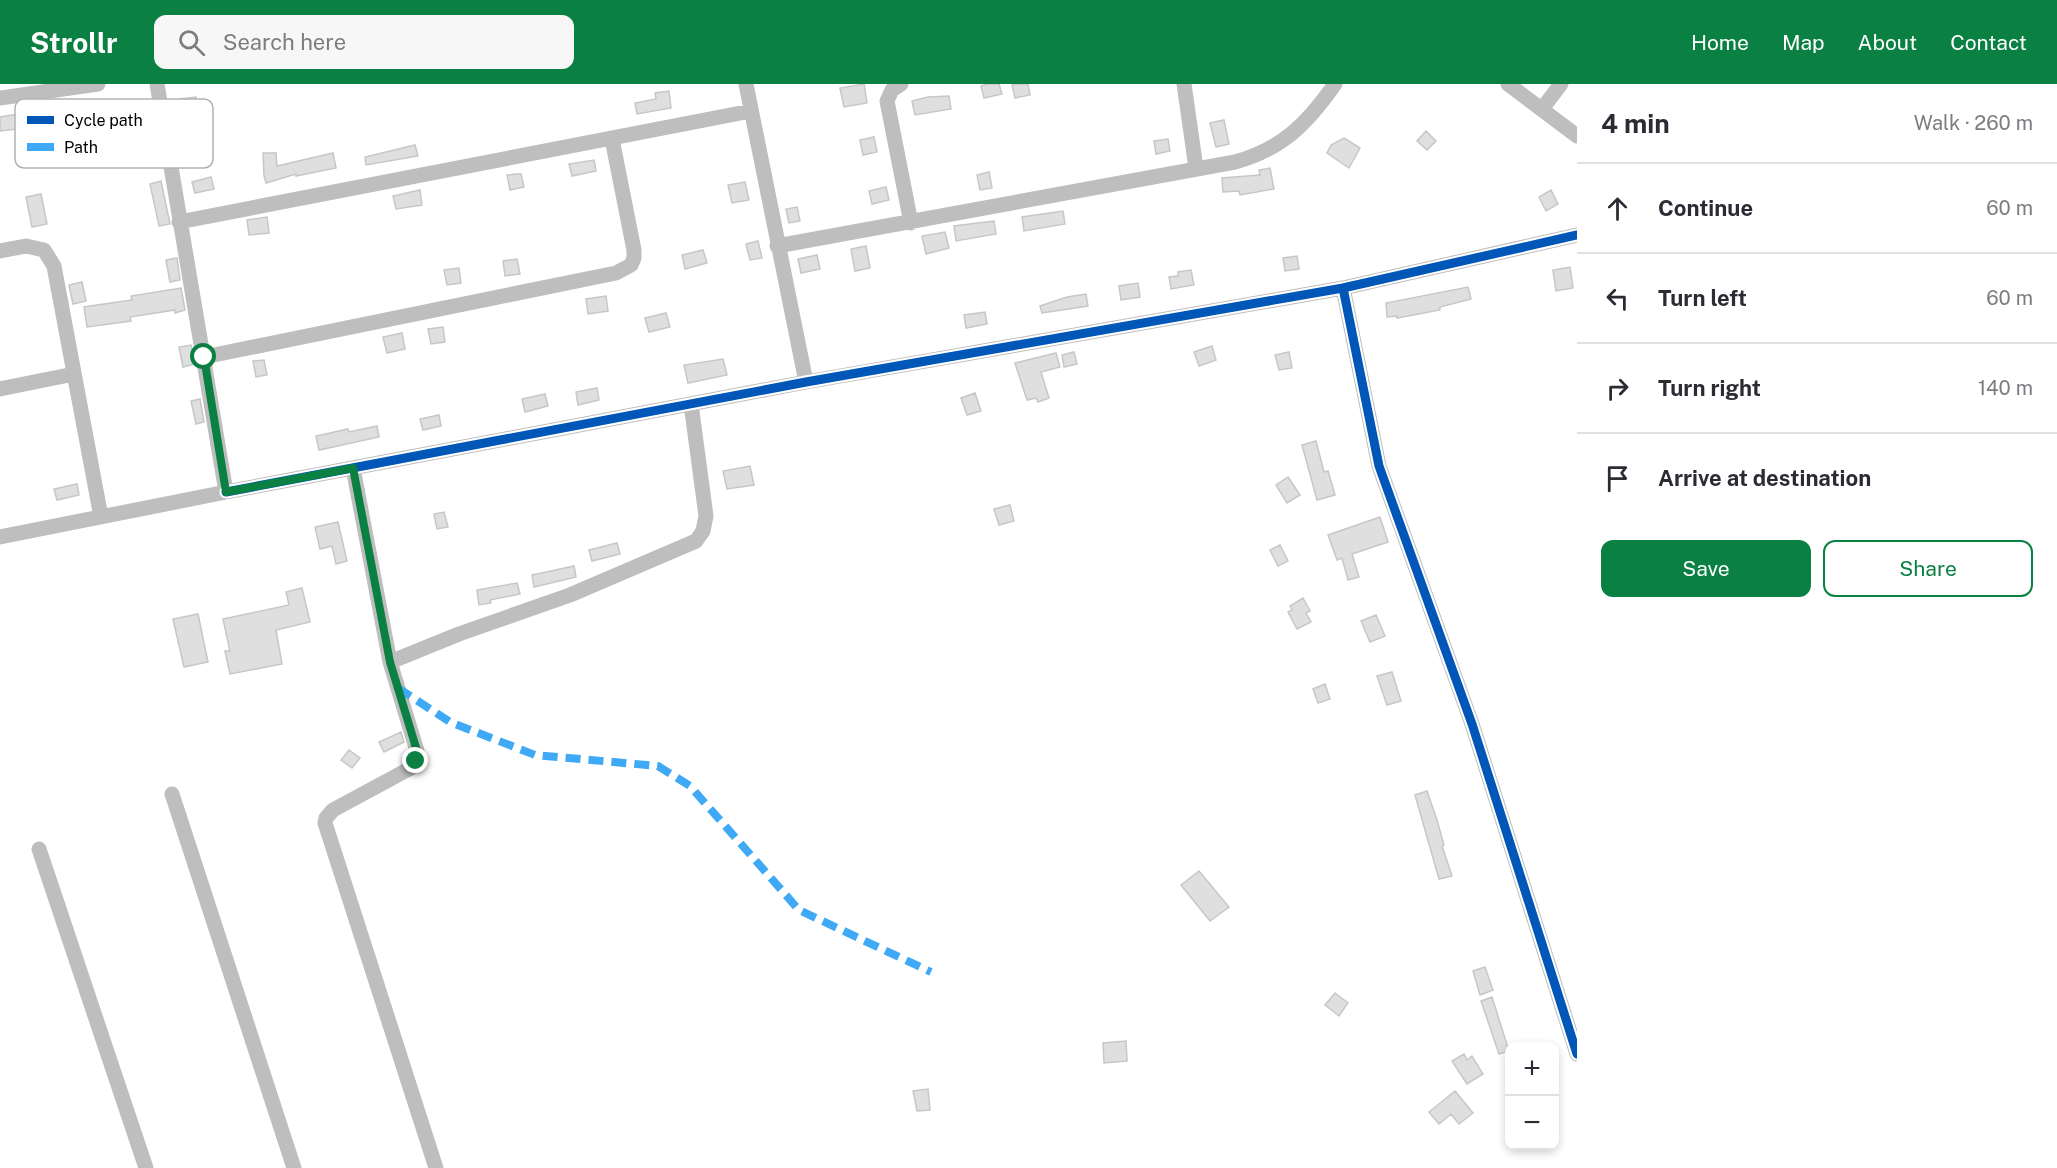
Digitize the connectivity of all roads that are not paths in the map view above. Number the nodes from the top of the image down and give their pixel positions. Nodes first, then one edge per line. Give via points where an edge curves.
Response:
1 (98, 84) edge
2 (157, 84) edge
3 (746, 84) edge
4 (901, 84) edge
5 (1184, 84) edge
6 (1335, 84) edge
7 (1508, 84) edge
8 (1560, 84) edge
9 (4, 93) edge
10 (159, 99) edge
11 (1542, 109) junction
12 (751, 111) junction
13 (1577, 136) edge
14 (612, 139) junction
15 (170, 168) edge
16 (1196, 168) junction
17 (179, 222) junction
18 (911, 223) junction
19 (1577, 235) edge
20 (777, 246) junction
21 (0, 251) edge
22 (1343, 288) junction
23 (204, 357) junction
24 (74, 374) junction
25 (806, 382) junction
26 (0, 389) edge
27 (691, 404) junction
28 (353, 468) junction
29 (226, 492) junction
30 (101, 517) junction
31 (0, 537) edge
32 (390, 662) junction
33 (172, 794) dead end
34 (39, 849) dead end
35 (1577, 1054) edge
36 (146, 1168) edge
37 (294, 1168) edge
38 (436, 1168) edge

1 - 9 street
2 - 10 street
3 - 12 street
4 - 18 street via 892,90 887,101
5 - 16 street
6 - 16 street via 1307,121 1275,147 1245,159
7 - 11 street
8 - 11 street
11 - 13 street
12 - 14 street
12 - 20 street
14 - 17 street
14 - 23 street via 634,250 634,258 625,269
15 - 17 street
16 - 18 street
17 - 23 street
18 - 20 street
19 - 22 street
20 - 25 street
21 - 24 street via 26,246 45,250 54,266
22 - 25 street
22 - 35 street via 1379,466 1472,724
23 - 29 street
24 - 26 street
24 - 30 street
25 - 27 street
27 - 28 street
27 - 32 street via 706,516 696,540 570,595
28 - 29 street
28 - 32 street
29 - 30 street
30 - 31 street
32 - 38 street via 417,751 416,761 409,769 333,810 325,823
33 - 37 street
34 - 36 street

